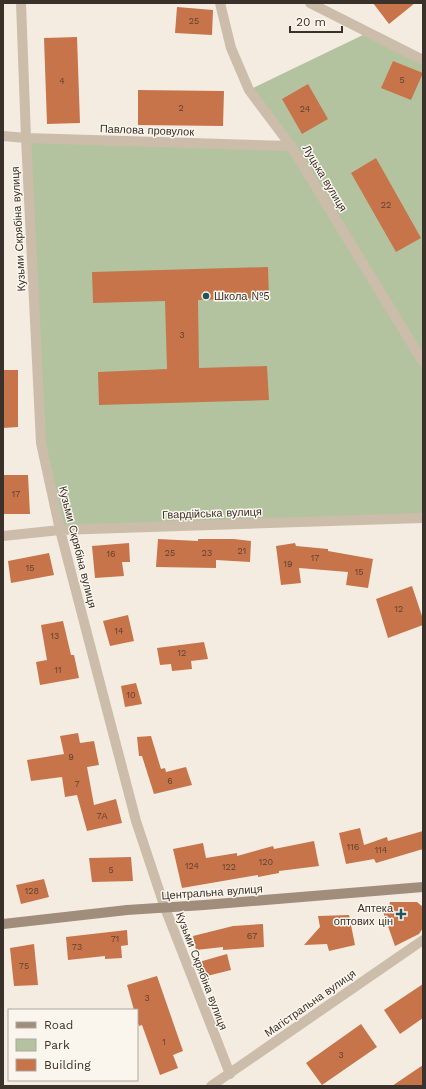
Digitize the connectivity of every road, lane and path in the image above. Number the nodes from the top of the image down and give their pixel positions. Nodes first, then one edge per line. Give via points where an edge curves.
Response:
1 (21, 3) edge
2 (220, 3) edge
3 (310, 3) edge
4 (423, 60) edge
5 (3, 136) edge
6 (26, 138) junction
7 (291, 146) junction
8 (423, 362) edge
9 (423, 518) edge
10 (60, 530) junction
11 (3, 536) edge
12 (423, 887) edge
13 (165, 908) junction
14 (3, 924) edge
15 (423, 940) edge
16 (230, 1074) junction
17 (211, 1086) edge

1 - 6 street, Кузьми Скрябіна вулиця
2 - 7 street, Луцька вулиця via 231,48 249,90
3 - 4 street
5 - 6 street, Павлова провулок
6 - 7 street, Павлова провулок
6 - 10 street, Кузьми Скрябіна вулиця via 41,443
7 - 8 street, Луцька вулиця
9 - 10 street, Гвардійська вулиця
10 - 11 street, Гвардійська вулиця
10 - 13 street, Кузьми Скрябіна вулиця via 136,821
12 - 13 main road, Центральна вулиця
13 - 14 main road, Центральна вулиця
13 - 16 street, Кузьми Скрябіна вулиця
15 - 16 street, Магістральна вулиця
16 - 17 street, Магістральна вулиця

